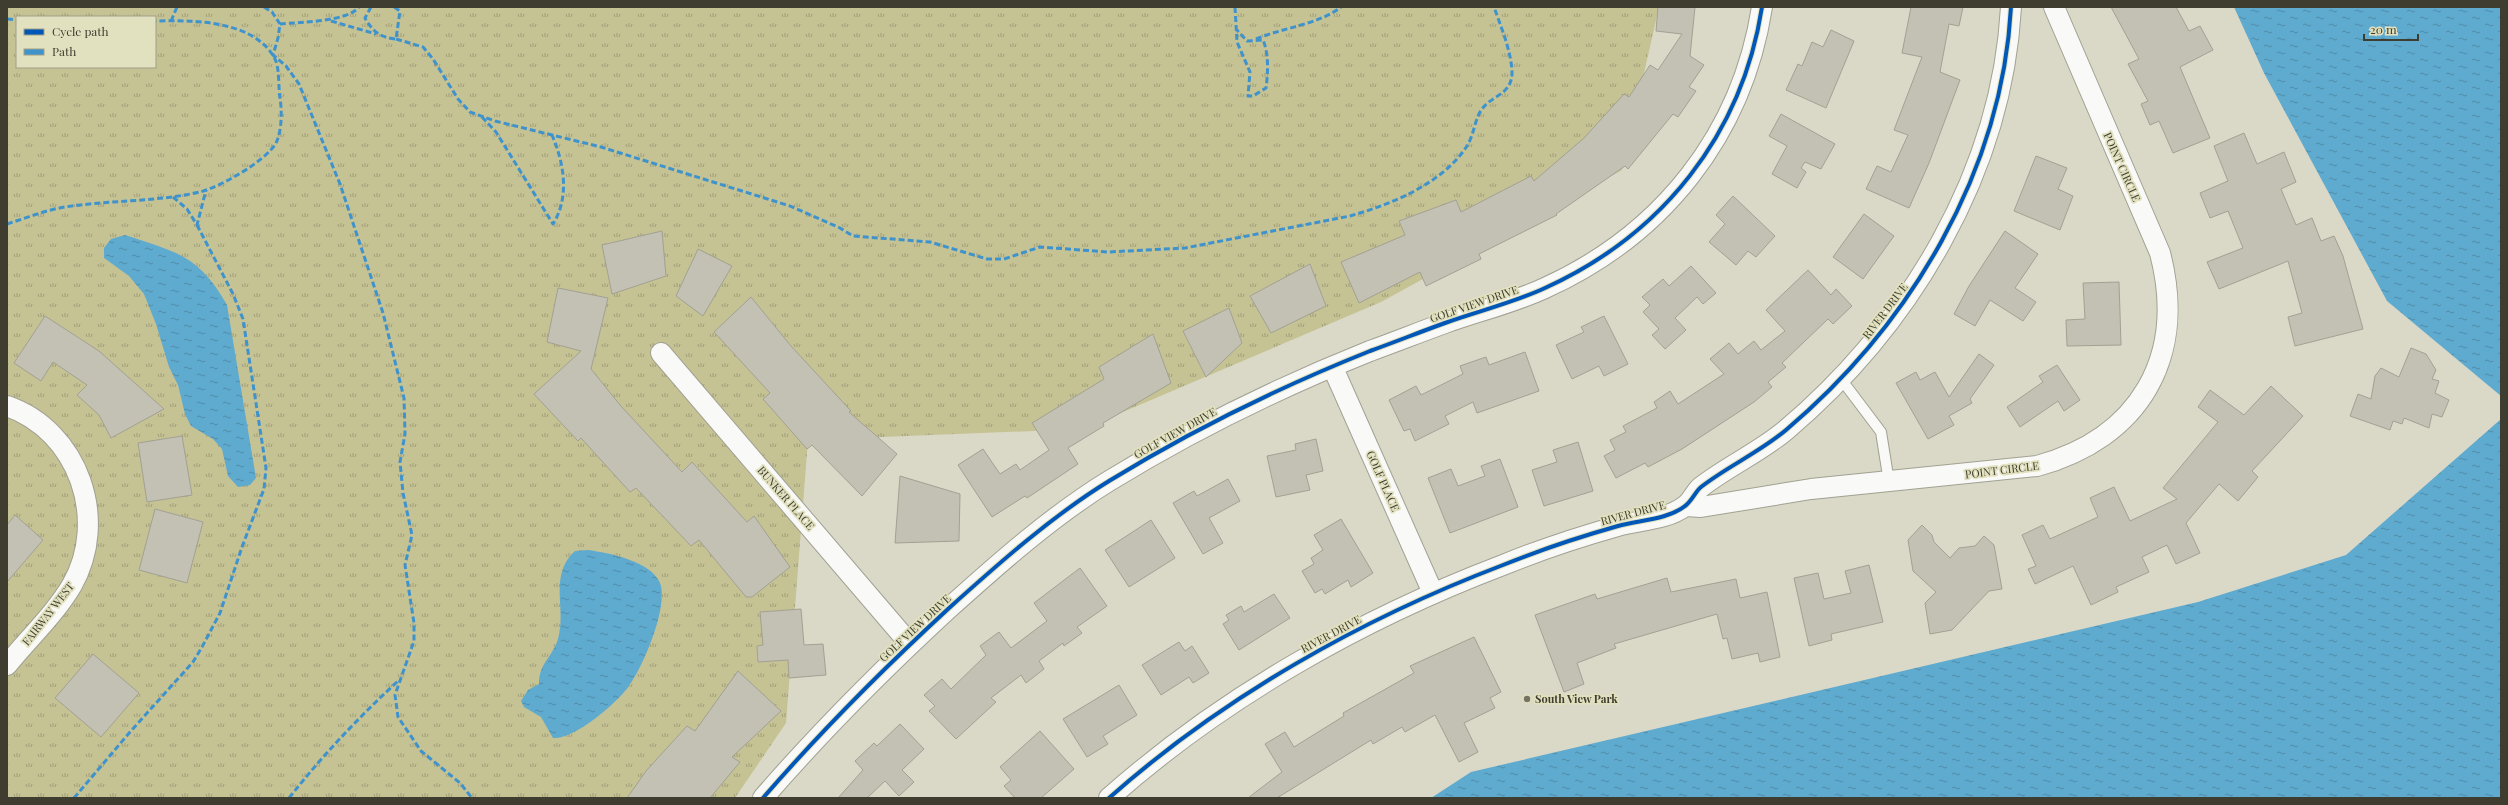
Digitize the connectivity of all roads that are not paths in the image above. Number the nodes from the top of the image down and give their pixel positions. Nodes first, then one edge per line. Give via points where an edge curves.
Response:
1 (1762, 7) edge
2 (2011, 7) edge
3 (2054, 7) edge
4 (661, 353) dead end
5 (1333, 368) junction
6 (1841, 379) junction
7 (7, 406) edge
8 (1888, 482) junction
9 (1686, 506) junction
10 (1433, 594) junction
11 (910, 644) junction
12 (7, 665) edge
13 (763, 798) edge
14 (1109, 798) edge

1 - 5 street, GOLF VIEW DRIVE via 1751,58 1736,99 1716,138 1692,175 1642,228 1582,271 1542,290 1442,324
2 - 6 street, RIVER DRIVE via 2003,65 1992,114 1963,198 1922,277 1893,318
3 - 8 street, POINT CIRCLE via 2160,253 2167,279 2169,305 2165,344 2156,369 2129,413 2110,432 2086,448 2062,459 2024,469
4 - 11 street, BUNKER PLACE
5 - 10 street, GOLF PLACE
5 - 11 street, GOLF VIEW DRIVE via 1217,419 1107,483 1004,558
6 - 8 lane via 1881,432
6 - 9 street, RIVER DRIVE via 1783,432 1742,462 1699,488
7 - 12 street, FAIRWAY WEST via 45,429 65,450 79,475 88,509 86,545 72,585
8 - 9 street, POINT CIRCLE via 1811,489 1701,507
9 - 10 street, RIVER DRIVE via 1664,515 1618,525 1512,562
10 - 14 street, RIVER DRIVE via 1302,660 1178,743
11 - 13 street, GOLF VIEW DRIVE via 846,706

